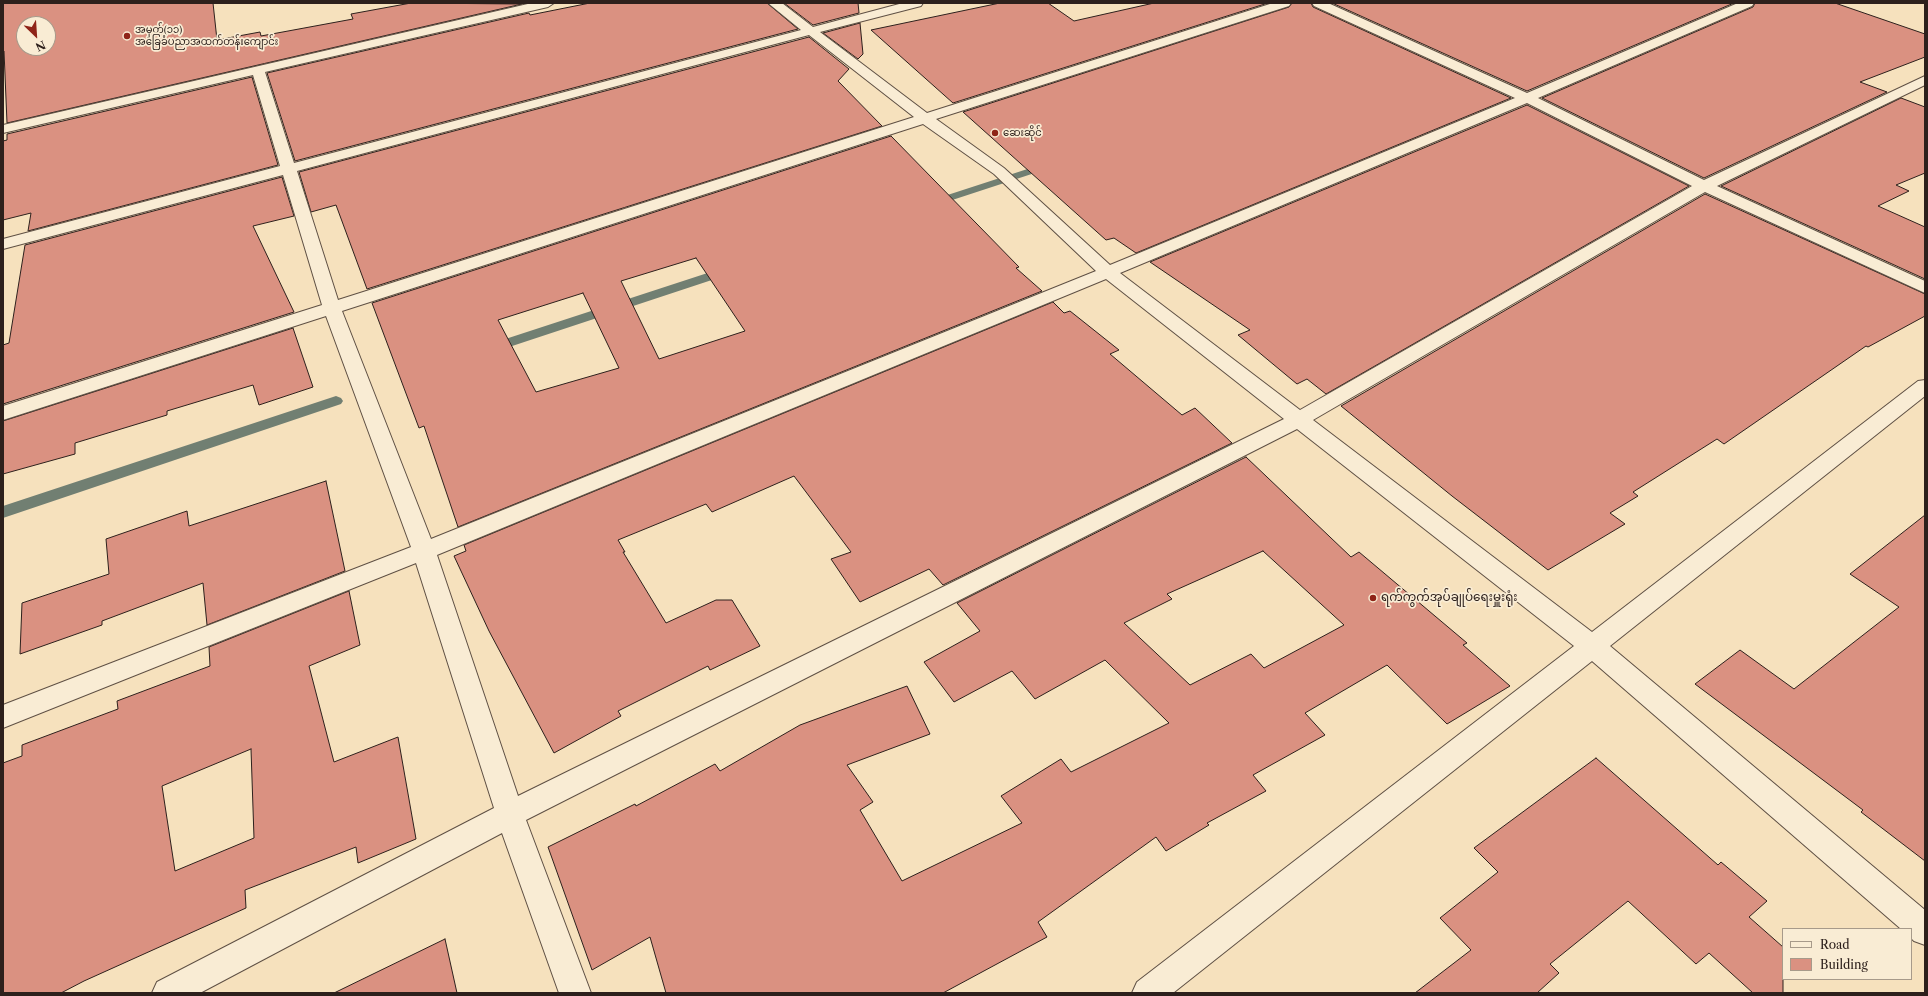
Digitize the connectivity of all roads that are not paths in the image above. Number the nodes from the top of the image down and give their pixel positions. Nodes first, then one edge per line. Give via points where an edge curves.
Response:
1 (548, 3) edge
2 (774, 3) edge
3 (917, 3) edge
4 (1285, 3) edge
5 (1318, 3) edge
6 (1748, 3) edge
7 (810, 31) junction
8 (258, 70) junction
9 (1925, 80) edge
10 (1527, 98) junction
11 (926, 119) junction
12 (3, 129) edge
13 (289, 168) junction
14 (1704, 186) junction
15 (3, 244) edge
16 (1108, 272) junction
17 (1925, 288) edge
18 (332, 309) junction
19 (1925, 386) edge
20 (3, 413) edge
21 (1298, 420) junction
22 (424, 551) junction
23 (1593, 647) junction
24 (3, 717) edge
25 (510, 814) junction
26 (1925, 930) edge
27 (168, 993) edge
28 (576, 993) edge
29 (1148, 993) edge

1 - 8 street
2 - 7 street
3 - 7 street
4 - 11 street
5 - 10 street
6 - 10 street
7 - 11 street
7 - 13 street
8 - 12 street
8 - 13 street
9 - 14 street
10 - 14 street
10 - 16 street
11 - 16 street via 999,171
11 - 18 street
13 - 15 street
13 - 18 street
14 - 17 street
14 - 21 street
16 - 21 street
16 - 22 street
18 - 20 street
18 - 22 street
19 - 23 street
21 - 23 street
21 - 25 street
22 - 24 street
22 - 25 street
23 - 26 street
23 - 29 street
25 - 27 street
25 - 28 street

